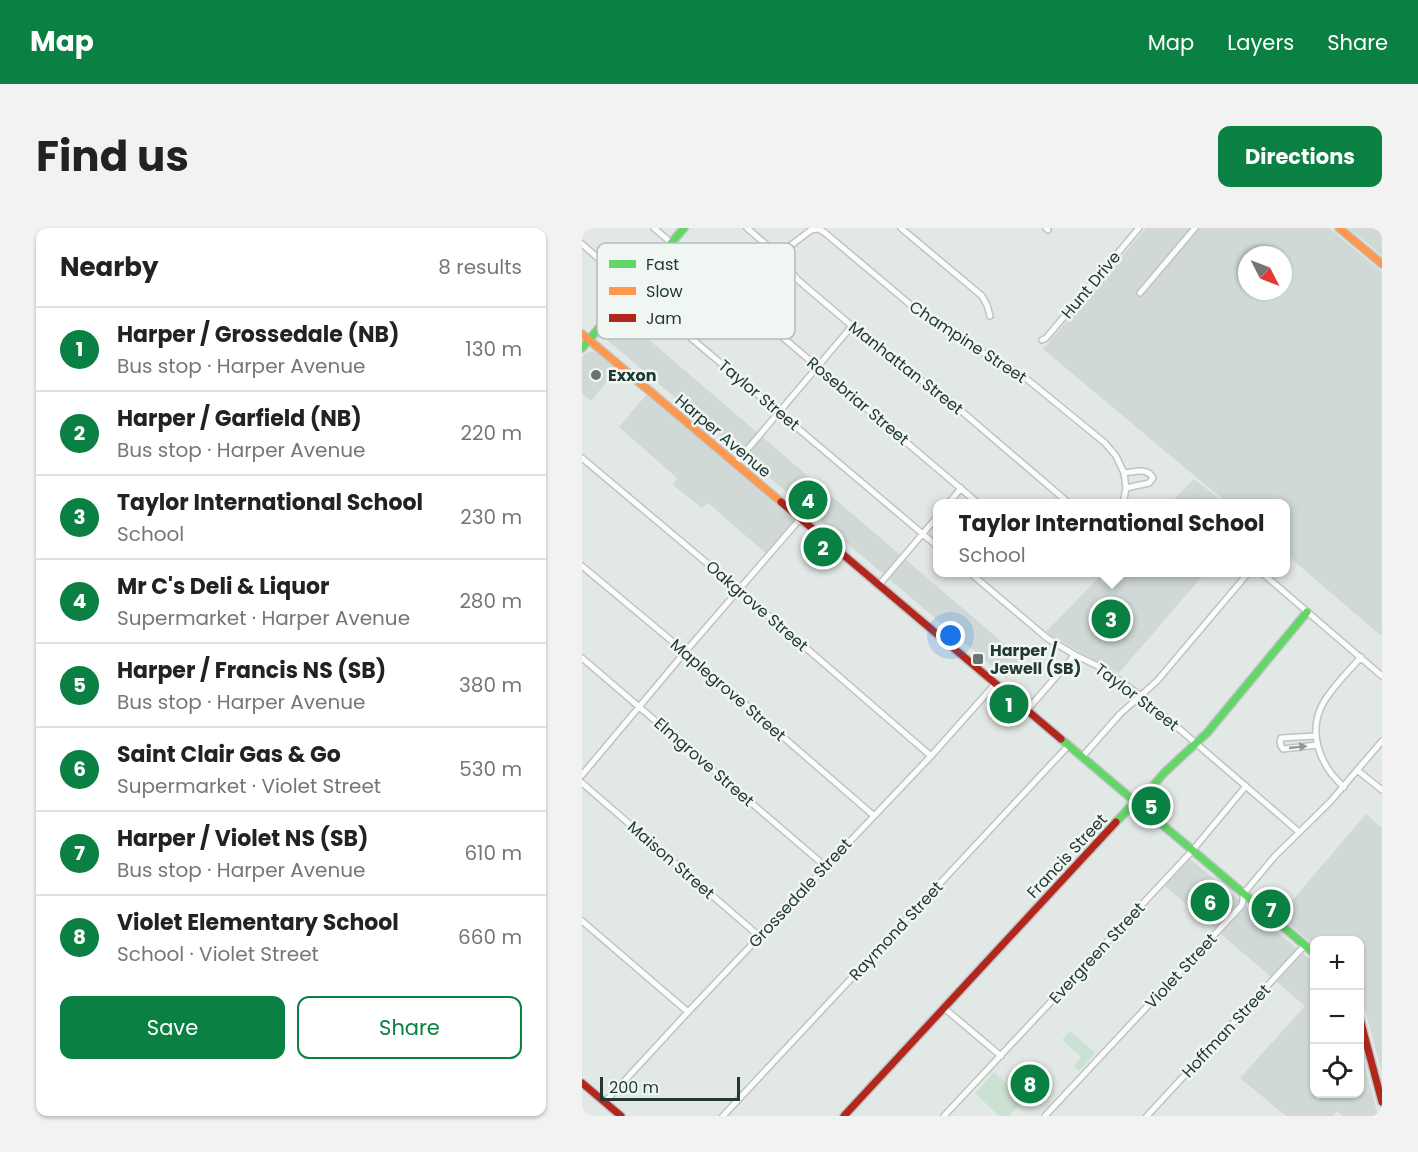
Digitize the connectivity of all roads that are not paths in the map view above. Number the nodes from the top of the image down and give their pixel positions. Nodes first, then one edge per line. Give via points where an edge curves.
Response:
1 (654, 228) edge
2 (684, 228) edge
3 (747, 228) edge
4 (900, 228) edge
5 (1139, 228) edge
6 (1196, 228) edge
7 (1339, 228) edge
8 (671, 243) joint
9 (764, 243) edge
10 (794, 243) edge
11 (582, 244) edge
12 (597, 257) edge
13 (1382, 264) edge
14 (795, 276) edge
15 (1140, 293) dead end
16 (990, 316) dead end
17 (852, 326) junction
18 (597, 331) edge
19 (582, 334) edge
20 (692, 339) edge
21 (786, 339) edge
22 (589, 340) junction
23 (1042, 340) dead end
24 (582, 348) edge
25 (818, 366) junction
26 (779, 412) junction
27 (582, 458) edge
28 (735, 464) junction
29 (1124, 474) junction
30 (961, 488) junction
31 (1126, 488) junction
32 (952, 499) edge
33 (973, 499) edge
34 (1064, 499) edge
35 (1124, 499) edge
36 (800, 519) junction
37 (933, 522) edge
38 (923, 534) junction
39 (933, 543) edge
40 (582, 566) edge
41 (974, 577) edge
42 (1246, 577) edge
43 (1266, 577) edge
44 (879, 585) junction
45 (739, 590) junction
46 (1307, 612) junction
47 (685, 652) junction
48 (1074, 655) junction
49 (1361, 657) junction
50 (582, 658) edge
51 (1382, 676) edge
52 (996, 683) junction
53 (1141, 696) junction
54 (639, 706) junction
55 (1027, 710) junction
56 (1316, 736) junction
57 (1382, 741) edge
58 (1196, 744) junction
59 (1068, 745) junction
60 (1317, 745) junction
61 (931, 756) junction
62 (1082, 757) junction
63 (1358, 770) junction
64 (582, 775) edge
65 (582, 783) edge
66 (1246, 786) junction
67 (1344, 787) junction
68 (1382, 790) edge
69 (1136, 802) junction
70 (873, 815) junction
71 (1299, 832) junction
72 (1192, 850) junction
73 (825, 866) junction
74 (1244, 893) junction
75 (582, 921) edge
76 (759, 936) junction
77 (1305, 945) junction
78 (1310, 949) edge
79 (944, 1008) junction
80 (688, 1012) junction
81 (1364, 1037) edge
82 (1001, 1056) junction
83 (582, 1083) edge
84 (605, 1102) junction
85 (1382, 1102) edge
86 (621, 1116) edge
87 (723, 1116) edge
88 (844, 1116) edge
89 (944, 1116) edge
90 (1045, 1116) edge
91 (1147, 1116) edge

1 - 8 street, Rosebriar Street
2 - 8 main road
3 - 9 street, Manhattan Street
4 - 16 street via 976,291 985,300
5 - 23 street, Hunt Drive
6 - 15 street
7 - 13 main road
10 - 29 street, Champine Street via 811,230 824,232 931,322 1049,396 1105,443
11 - 12 street, Taylor Street
14 - 17 street, Manhattan Street
17 - 25 street
17 - 34 street, Manhattan Street via 945,397
18 - 22 main road
19 - 22 main road, Harper Avenue
20 - 26 street, Taylor Street
21 - 25 street, Rosebriar Street
22 - 24 main road
22 - 28 main road, Harper Avenue
25 - 26 street
25 - 30 street, Rosebriar Street
26 - 28 street
26 - 38 street, Taylor Street
27 - 45 street, Oakgrove Street
28 - 36 main road, Harper Avenue
29 - 31 street, Champine Street
29 - 31 street via 1147,471 1153,478 1149,483
30 - 32 street
30 - 33 street, Rosebriar Street
31 - 35 street, Champine Street
36 - 44 main road, Harper Avenue
36 - 45 street
37 - 38 street
38 - 39 street, Taylor Street
38 - 44 street
40 - 47 street, Maplegrove Street
41 - 48 street, Taylor Street via 1047,638
42 - 53 street
43 - 46 street
44 - 52 main road, Harper Avenue
45 - 47 street
45 - 61 street, Oakgrove Street
46 - 49 street
46 - 58 main road, Francis Street
47 - 54 street
47 - 70 street, Maplegrove Street
48 - 53 street, Taylor Street via 1102,668
48 - 55 street
49 - 51 street
49 - 56 street via 1324,701
50 - 54 street, Elmgrove Street
52 - 55 main road, Harper Avenue
52 - 61 street, Grossedale Street
53 - 58 street, Taylor Street
53 - 62 street
54 - 64 street
54 - 73 street, Elmgrove Street
55 - 59 main road, Harper Avenue
56 - 60 street
56 -> 60 street via 1281,738 1280,746
57 - 63 street, Violet Street
58 - 66 street, Taylor Street
58 - 69 main road, Francis Street
59 - 62 main road, Harper Avenue
59 - 87 street, Raymond Street
60 - 67 street via 1327,769
61 - 70 street, Grossedale Street
62 - 69 main road, Harper Avenue
63 - 67 street, Violet Street
63 - 68 street
65 - 76 street, Maison Street
66 - 71 street, Taylor Street
66 - 72 street, Evergreen Street
67 - 71 street, Violet Street
69 - 72 main road, Harper Avenue
69 - 79 main road, Francis Street
70 - 73 street, Grossedale Street
71 - 74 street, Violet Street
72 - 74 main road, Harper Avenue
72 - 82 street, Evergreen Street
73 - 76 street, Grossedale Street
74 - 77 main road, Harper Avenue
74 - 90 street, Violet Street via 1242,905
75 - 80 street
76 - 80 street, Grossedale Street
77 - 78 main road, Harper Avenue
77 - 91 street, Hoffman Street
79 - 82 street
79 - 88 main road, Francis Street
80 - 84 street, Grossedale Street
81 - 85 main road
82 - 89 street, Evergreen Street
83 - 84 main road
84 - 86 main road

